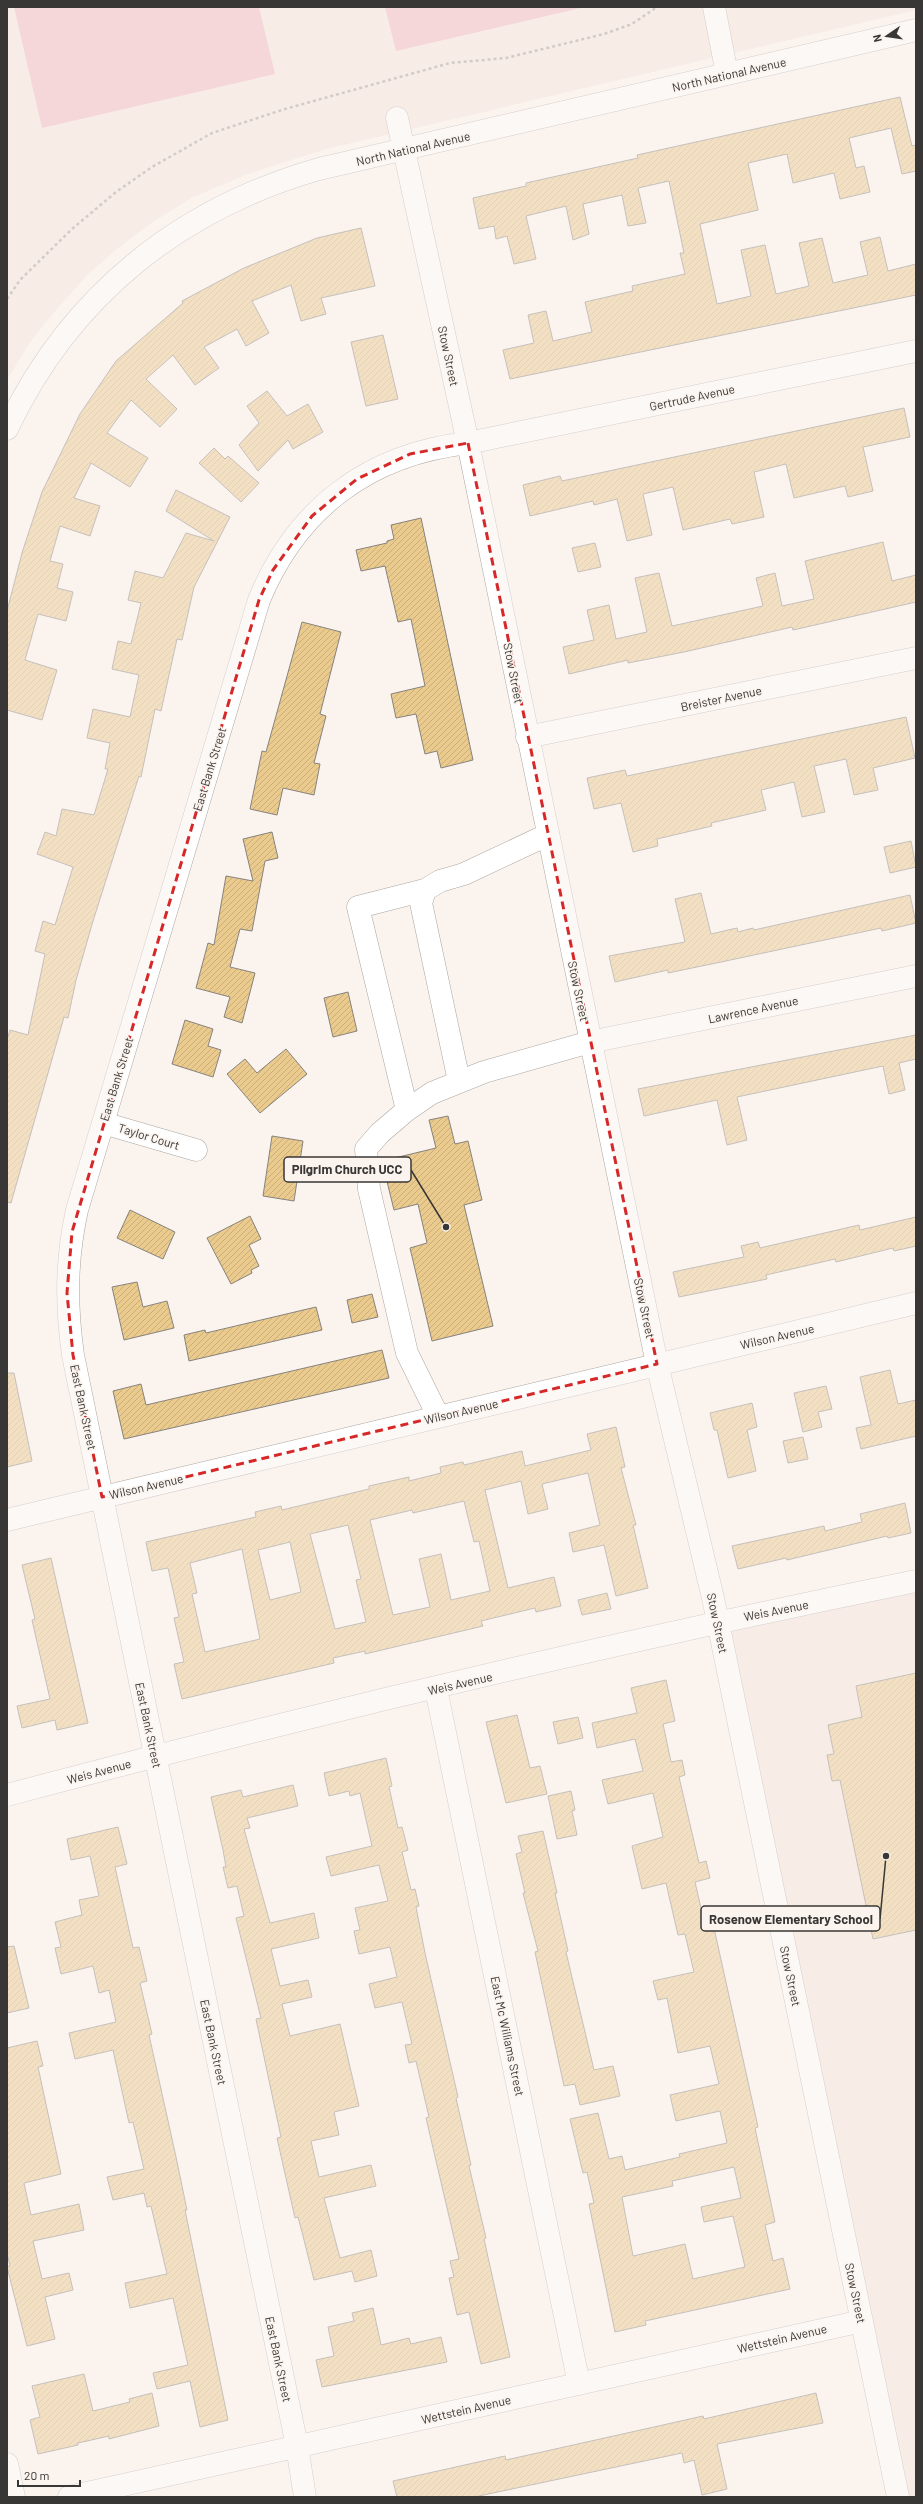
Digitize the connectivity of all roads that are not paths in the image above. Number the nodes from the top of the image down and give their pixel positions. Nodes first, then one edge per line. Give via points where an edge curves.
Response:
1 (714, 7) edge
2 (916, 30) edge
3 (727, 74) junction
4 (397, 118) dead end
5 (405, 150) junction
6 (916, 351) edge
7 (7, 429) edge
8 (468, 443) junction
9 (916, 658) edge
10 (527, 737) junction
11 (547, 835) junction
12 (423, 897) junction
13 (916, 976) edge
14 (590, 1042) junction
15 (459, 1081) junction
16 (407, 1110) junction
17 (103, 1122) junction
18 (196, 1150) dead end
19 (916, 1303) edge
20 (657, 1364) junction
21 (438, 1416) junction
22 (102, 1497) junction
23 (7, 1520) edge
24 (916, 1582) edge
25 (718, 1622) junction
26 (436, 1689) junction
27 (155, 1756) junction
28 (7, 1795) edge
29 (862, 2321) junction
30 (579, 2384) junction
31 (297, 2446) junction
32 (7, 2464) edge
33 (14, 2497) edge
34 (69, 2497) edge
35 (305, 2497) edge
36 (898, 2497) edge

1 - 3 street
2 - 3 street, North National Avenue
3 - 5 street, North National Avenue
4 - 5 street, Stow Street
5 - 7 street, North National Avenue via 320,169 264,187 205,215 156,246 106,288 66,333 34,378
5 - 8 street, Stow Street
6 - 8 street, Gertrude Avenue
8 - 10 street, Stow Street
8 - 17 street, East Bank Street via 410,454 357,479 312,516 273,570 259,600
9 - 10 street, Breister Avenue
10 - 11 street, Stow Street
11 - 12 street
11 - 14 street, Stow Street
12 - 15 street
12 - 16 street via 358,907
13 - 14 street, Lawrence Avenue
14 - 15 street, Lawrence Avenue
14 - 20 street, Stow Street
15 - 16 street, Lawrence Avenue via 432,1093
16 - 21 street, Lawrence Avenue via 366,1148 369,1189 407,1353
17 - 18 street, Taylor Court
17 - 22 street, East Bank Street via 72,1232 66,1292 73,1355
19 - 20 street, Wilson Avenue
20 - 21 street, Wilson Avenue
20 - 25 street, Stow Street
21 - 22 street, Wilson Avenue
22 - 23 street, Wilson Avenue
22 - 27 street, East Bank Street
24 - 25 street, Weis Avenue
25 - 26 street, Weis Avenue
25 - 29 street, Stow Street
26 - 27 street, Weis Avenue
26 - 30 street, East Mc Williams Street
27 - 28 street, Weis Avenue
27 - 31 street, East Bank Street
29 - 30 street, Wettstein Avenue
29 - 36 street, Stow Street
30 - 31 street, Wettstein Avenue
31 - 34 street, Wettstein Avenue
31 - 35 street, East Bank Street
32 - 33 street

